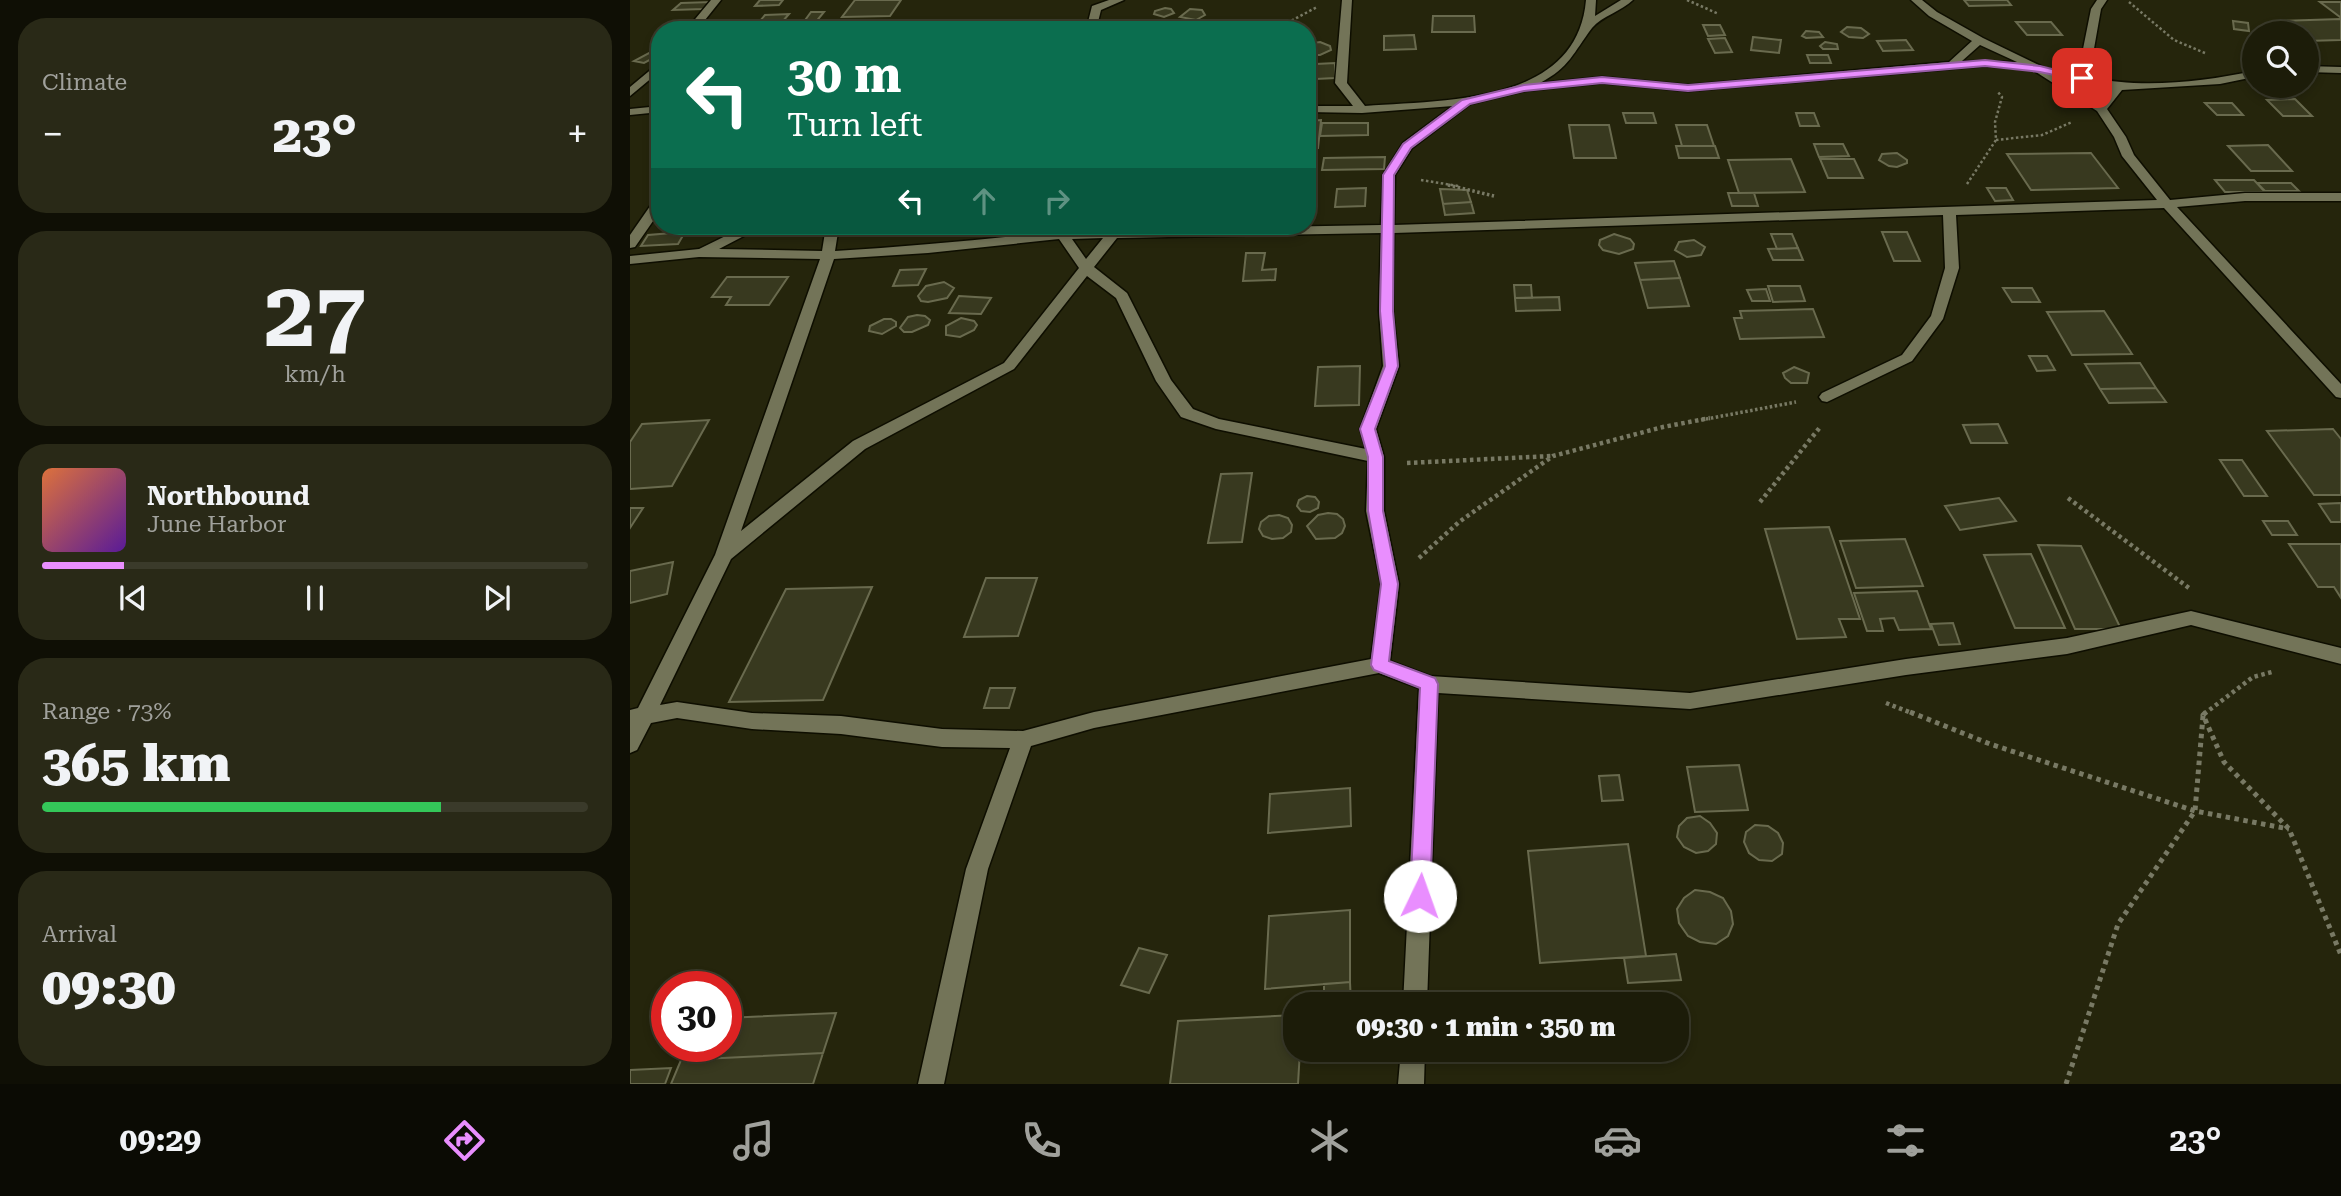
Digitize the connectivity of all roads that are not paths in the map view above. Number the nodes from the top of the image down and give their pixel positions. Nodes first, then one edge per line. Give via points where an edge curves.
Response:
1 (716, 0) edge
2 (1105, 0) edge
3 (1119, 0) edge
4 (1347, 0) edge
5 (1591, 0) edge
6 (1628, 0) edge
7 (1916, 0) edge
8 (2102, 0) edge
9 (1096, 8) junction
10 (698, 21) edge
11 (1093, 21) edge
12 (1590, 24) junction
13 (1979, 40) junction
14 (1952, 65) junction
15 (2040, 69) junction
16 (2319, 69) edge
17 (2341, 69) edge
18 (651, 73) edge
19 (2242, 76) edge
20 (2082, 78) junction
21 (2119, 87) junction
22 (1524, 88) junction
23 (630, 93) edge
24 (1466, 102) junction
25 (651, 109) edge
26 (1316, 109) edge
27 (2101, 109) junction
28 (1362, 110) junction
29 (630, 112) edge
30 (2341, 197) edge
31 (2166, 204) junction
32 (1949, 211) junction
33 (651, 215) edge
34 (1316, 229) edge
35 (1389, 229) junction
36 (737, 235) edge
37 (831, 235) edge
38 (1063, 235) joint
39 (1105, 235) edge
40 (630, 244) edge
41 (699, 253) junction
42 (828, 255) junction
43 (630, 260) edge
44 (1086, 268) junction
45 (2341, 393) edge
46 (1826, 397) road end
47 (1376, 457) junction
48 (724, 555) junction
49 (2336, 655) edge
50 (1380, 665) junction
51 (1429, 684) junction
52 (638, 716) edge
53 (1023, 740) junction
54 (630, 744) edge
55 (1416, 992) edge
56 (1412, 1062) edge
57 (931, 1084) edge
58 (1411, 1084) edge

1 - 10 street
2 - 9 street
3 - 9 street
4 - 28 street via 1341,83
5 - 12 street
6 - 12 street
7 - 13 street
8 - 20 street via 2096,9
9 - 11 street
12 - 22 street via 1554,71
13 - 14 street
13 - 15 street
14 - 15 street
14 - 22 street via 1688,88 1602,80
15 - 20 street
15 - 27 street
16 - 17 street
18 - 23 street
19 - 21 street
20 - 21 street
21 - 27 street
22 - 24 street
24 - 28 street
24 - 35 street via 1407,146 1389,175
25 - 29 street
26 - 28 street
27 - 31 street via 2128,156
30 - 31 street via 2245,197
31 - 32 street
31 - 45 street
32 - 35 street
32 - 46 street via 1952,268 1938,316 1907,358
33 - 40 street
34 - 35 street
35 - 47 street via 1386,311 1391,366 1368,429
36 - 41 street
37 - 42 street
38 - 42 street
38 - 44 street
39 - 44 street
41 - 42 street
41 - 43 street
42 - 48 street
44 - 47 street via 1122,296 1164,381 1187,413 1216,424
44 - 48 street via 1009,366 859,445
47 - 50 street via 1376,511 1390,584
48 - 52 street
49 - 51 street via 2191,618 2067,646 1690,701
50 - 51 street
50 - 53 street via 1094,720
51 - 55 street
52 - 53 street via 677,710 942,738
52 - 54 street
53 - 57 street via 977,869
56 - 58 street

